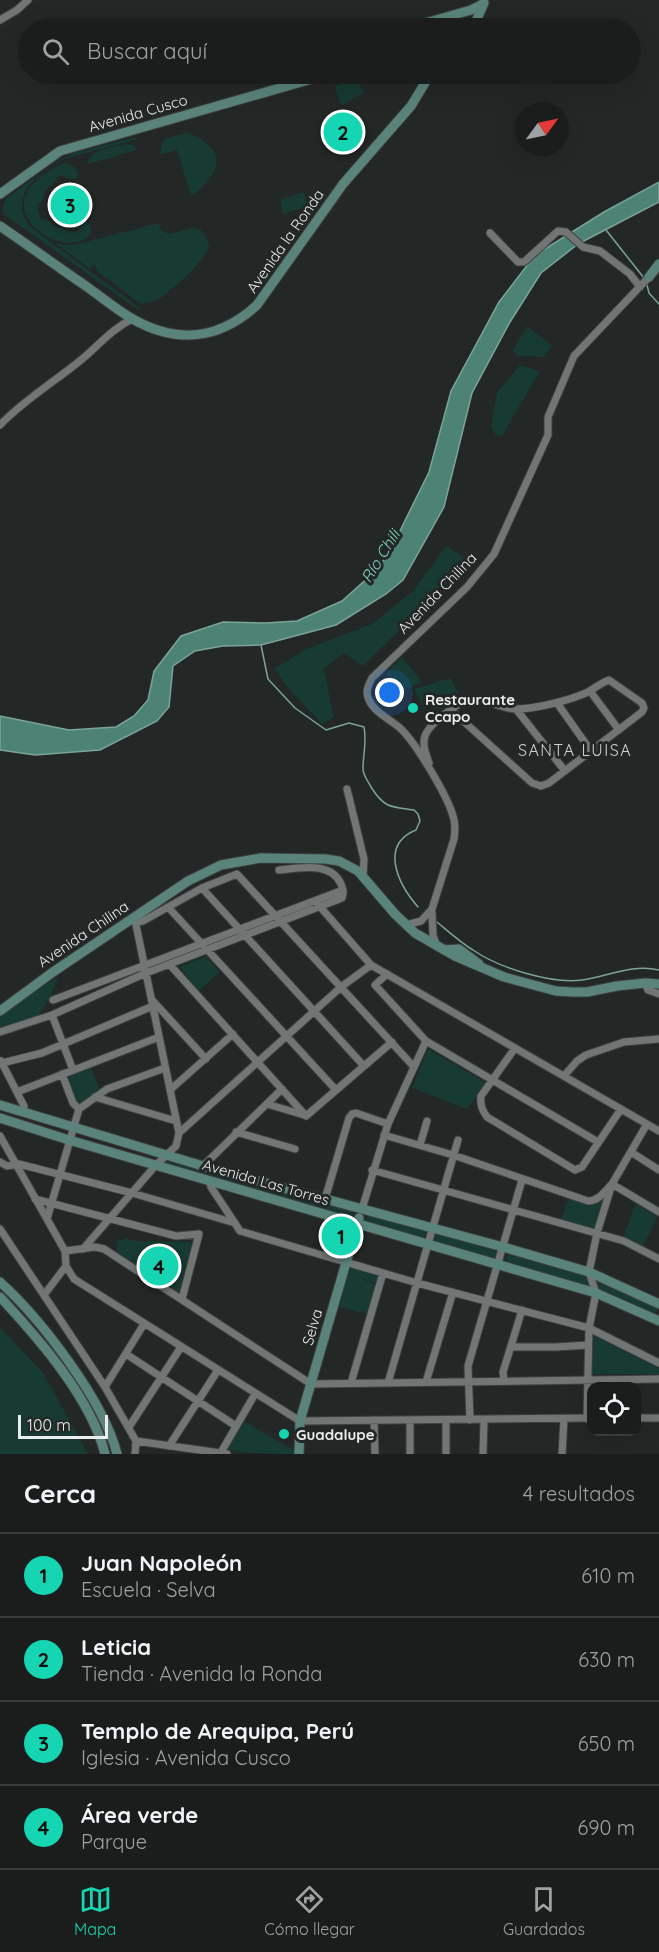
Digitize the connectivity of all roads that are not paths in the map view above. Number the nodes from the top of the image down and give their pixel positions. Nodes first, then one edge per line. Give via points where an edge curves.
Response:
1 (28, 0) edge
2 (484, 2) edge
3 (461, 13) junction
4 (443, 18) edge
5 (468, 18) edge
6 (477, 18) edge
7 (0, 20) edge
8 (294, 84) edge
9 (424, 84) edge
10 (0, 194) edge
11 (0, 226) edge
12 (490, 232) dead end
13 (659, 264) edge
14 (644, 283) junction
15 (132, 319) junction
16 (0, 425) edge
17 (590, 691) junction
18 (557, 703) junction
19 (516, 709) junction
20 (451, 710) junction
21 (619, 730) junction
22 (591, 751) junction
23 (565, 771) junction
24 (434, 776) junction
25 (347, 789) dead end
26 (279, 870) dead end
27 (363, 877) junction
28 (202, 888) junction
29 (317, 904) junction
30 (168, 907) junction
31 (432, 909) junction
32 (278, 919) junction
33 (135, 920) junction
34 (406, 925) junction
35 (243, 932) junction
36 (205, 947) junction
37 (441, 949) junction
38 (170, 964) junction
39 (371, 965) junction
40 (145, 969) junction
41 (387, 974) junction
42 (645, 983) junction
43 (659, 984) edge
44 (341, 987) junction
45 (659, 994) edge
46 (53, 1000) dead end
47 (152, 1003) junction
48 (0, 1011) edge
49 (314, 1011) junction
50 (52, 1015) junction
51 (0, 1032) edge
52 (233, 1034) junction
53 (286, 1036) junction
54 (159, 1037) junction
55 (659, 1039) edge
56 (426, 1041) junction
57 (392, 1042) junction
58 (63, 1044) junction
59 (515, 1048) junction
60 (206, 1059) junction
61 (1, 1061) edge
62 (258, 1062) junction
63 (363, 1065) junction
64 (414, 1067) junction
65 (165, 1068) junction
66 (73, 1070) junction
67 (62, 1074) junction
68 (564, 1076) junction
69 (492, 1079) junction
70 (282, 1089) junction
71 (170, 1090) junction
72 (336, 1090) junction
73 (17, 1092) junction
74 (95, 1097) junction
75 (267, 1104) junction
76 (0, 1105) edge
77 (79, 1109) junction
78 (621, 1109) junction
79 (23, 1112) junction
80 (306, 1116) junction
81 (0, 1118) edge
82 (176, 1121) junction
83 (428, 1121) dead end
84 (388, 1124) junction
85 (647, 1124) junction
86 (74, 1127) junction
87 (659, 1131) edge
88 (236, 1132) junction
89 (179, 1133) junction
90 (384, 1135) junction
91 (0, 1137) edge
92 (69, 1140) junction
93 (458, 1140) dead end
94 (598, 1142) junction
95 (420, 1145) junction
96 (176, 1146) junction
97 (295, 1149) dead end
98 (631, 1152) junction
99 (167, 1155) junction
100 (453, 1155) junction
101 (187, 1161) junction
102 (0, 1162) edge
103 (16, 1164) junction
104 (156, 1165) junction
105 (203, 1166) junction
106 (372, 1170) junction
107 (659, 1170) edge
108 (60, 1174) junction
109 (522, 1180) junction
110 (210, 1181) junction
111 (612, 1184) junction
112 (444, 1190) junction
113 (132, 1193) junction
114 (35, 1199) junction
115 (325, 1199) junction
116 (52, 1202) junction
117 (362, 1209) junction
118 (513, 1209) junction
119 (659, 1212) edge
120 (110, 1218) junction
121 (47, 1219) junction
122 (235, 1222) junction
123 (358, 1223) junction
124 (433, 1228) junction
125 (0, 1229) edge
126 (597, 1233) junction
127 (429, 1244) junction
128 (503, 1247) junction
129 (83, 1249) junction
130 (65, 1251) junction
131 (659, 1259) edge
132 (346, 1262) junction
133 (498, 1264) junction
134 (66, 1266) junction
135 (589, 1272) junction
136 (383, 1273) junction
137 (0, 1282) edge
138 (417, 1283) junction
139 (453, 1292) junction
140 (596, 1293) junction
141 (44, 1295) junction
142 (0, 1298) edge
143 (182, 1299) junction
144 (487, 1301) junction
145 (659, 1304) edge
146 (522, 1310) junction
147 (659, 1320) edge
148 (144, 1324) junction
149 (589, 1328) junction
150 (588, 1345) junction
151 (181, 1347) junction
152 (511, 1347) junction
153 (126, 1354) junction
154 (659, 1364) edge
155 (218, 1370) junction
156 (161, 1377) junction
157 (659, 1379) edge
158 (588, 1380) junction
159 (504, 1381) junction
160 (426, 1382) junction
161 (468, 1382) junction
162 (311, 1383) junction
163 (351, 1383) junction
164 (388, 1383) junction
165 (105, 1387) junction
166 (255, 1394) junction
167 (198, 1401) junction
168 (587, 1418) edge
169 (641, 1418) edge
170 (659, 1418) edge
171 (484, 1419) junction
172 (564, 1419) junction
173 (374, 1420) junction
174 (410, 1420) junction
175 (446, 1420) junction
176 (470, 1420) junction
177 (300, 1421) junction
178 (236, 1426) junction
179 (129, 1427) junction
180 (136, 1441) junction
181 (169, 1446) junction
182 (105, 1454) edge
183 (117, 1454) edge
184 (135, 1454) edge
185 (222, 1454) edge
186 (299, 1454) edge
187 (375, 1454) edge
188 (410, 1454) edge
189 (446, 1454) edge
190 (483, 1454) edge
191 (562, 1454) edge

1 - 7 street
2 - 3 street
2 - 6 street
3 - 4 street
3 - 5 street
8 - 10 street, Avenida Cusco via 68,148
9 - 15 street, Avenida la Ronda via 411,106 343,184 257,305 243,318 208,334 184,335
11 - 15 street, Avenida la Ronda
12 - 14 street via 518,262 524,262 558,231 566,232 579,245 600,251
13 - 14 street, Avenida Chilina
14 - 24 street, Avenida Chilina via 574,356 548,417 548,435 494,554 467,587 372,678 368,687 369,702 413,742
15 - 16 street
17 - 18 street
17 - 21 street
17 - 21 street via 610,681 643,705 642,712
18 - 19 street
18 - 22 street
19 - 20 street via 474,698
19 - 23 street
20 - 23 street via 536,786 545,786
20 - 24 street via 426,732 423,742
21 - 22 street
22 - 23 street
24 - 31 street, Avenida Chilina via 455,827
25 - 27 street via 364,859
26 - 29 street via 312,867 338,878 342,898
27 - 33 street, Avenida Chilina via 339,861 325,859 237,861 188,881
27 - 34 street, Avenida Chilina
28 - 30 street
28 - 32 street via 237,874
28 - 35 street
29 - 32 street
29 - 39 street
30 - 33 street via 143,921
30 - 36 street
31 - 34 street via 421,921
31 - 37 street, Avenida Chilina via 432,928
32 - 35 street
32 - 44 street
33 - 40 street
33 - 48 street, Avenida Chilina
34 - 37 street, Avenida Chilina
35 - 36 street
35 - 49 street
36 - 38 street
36 - 40 street
36 - 53 street
37 - 42 street, Avenida Chilina via 513,980 564,992
38 - 40 street
38 - 52 street
39 - 41 street
39 - 44 street
40 - 46 street
40 - 47 street
40 - 50 street
41 - 56 street via 375,985
41 - 59 street
42 - 43 street, Avenida Chilina
42 - 45 street via 648,990
44 - 49 street
44 - 57 street
47 - 54 street
47 - 58 street
47 - 60 street
49 - 53 street
49 - 63 street
50 - 51 street
50 - 58 street
52 - 60 street
52 - 62 street
53 - 62 street
53 - 72 street
54 - 65 street
54 - 66 street
55 - 68 street via 624,1042 586,1055 576,1060
56 - 64 street
56 - 69 street
57 - 63 street
57 - 64 street
58 - 61 street via 42,1053
58 - 66 street
59 - 68 street
59 - 69 street
60 - 71 street
61 - 73 street
62 - 70 street
62 - 89 street
63 - 72 street
64 - 84 street
65 - 71 street
65 - 74 street
66 - 67 street
67 - 73 street
67 - 77 street
68 - 78 street
69 - 94 street
69 - 94 street via 480,1103 487,1117 575,1170 582,1167
70 - 75 street
70 - 80 street
71 - 82 street
72 - 80 street
73 - 79 street
74 - 77 street
74 - 82 street
75 - 80 street
75 - 88 street
76 - 79 street, Avenida Las Torres
77 - 86 street
78 - 85 street
78 - 94 street
79 - 86 street, Avenida Las Torres
81 - 92 street, Avenida Las Torres
82 - 89 street
83 - 95 street
84 - 90 street
84 - 115 street via 352,1114
85 - 87 street
85 - 98 street
86 - 92 street
86 - 99 street, Avenida Las Torres
88 - 97 street
88 - 105 street
89 - 96 street
90 - 95 street
90 - 106 street
91 - 103 street
92 - 104 street, Avenida Las Torres
92 - 108 street
93 - 100 street
95 - 100 street
96 - 99 street
96 - 101 street
98 - 107 street
98 - 111 street
99 - 101 street, Avenida Las Torres
99 - 104 street
100 - 109 street
100 - 112 street
101 - 105 street, Avenida Las Torres
102 - 103 street
103 - 108 street
103 - 114 street
104 - 110 street, Avenida Las Torres
104 - 113 street
105 - 115 street, Avenida Las Torres
106 - 112 street
106 - 117 street
108 - 113 street
108 - 116 street
109 - 111 street via 588,1201 594,1201
109 - 118 street
110 - 122 street
110 - 123 street, Avenida Las Torres
111 - 119 street
111 - 126 street
112 - 118 street
112 - 124 street
113 - 120 street
113 - 122 street
114 - 116 street
114 - 121 street
115 - 117 street, Avenida Las Torres
116 - 120 street
116 - 121 street
117 - 123 street, Selva
117 - 124 street, Avenida Las Torres
118 - 126 street
118 - 128 street
120 - 129 street
120 - 143 street via 176,1236 199,1234
121 - 130 street
122 - 132 street via 240,1231
123 - 127 street, Avenida Las Torres
123 - 132 street, Selva
124 - 127 street
124 - 128 street, Avenida Las Torres
125 - 141 street
126 - 131 street via 624,1241
126 - 135 street
127 - 133 street, Avenida Las Torres
127 - 138 street
128 - 133 street
128 - 135 street, Avenida Las Torres
129 - 130 street
129 - 143 street via 104,1249
130 - 134 street
132 - 136 street
132 - 162 street, Selva
133 - 140 street, Avenida Las Torres
133 - 144 street
134 - 141 street
134 - 148 street via 74,1279
135 - 140 street
135 - 145 street, Avenida Las Torres
136 - 138 street
136 - 163 street
137 - 183 street via 32,1314 84,1386 112,1435
138 - 139 street
138 - 164 street
139 - 144 street
139 - 160 street
140 - 147 street, Avenida Las Torres
140 - 149 street
141 - 165 street
142 - 182 street via 72,1387 101,1438
143 - 162 street
144 - 146 street
144 - 161 street via 468,1366
146 - 149 street
146 - 152 street
148 - 151 street
148 - 153 street
149 - 150 street
149 - 154 street
150 - 152 street
150 - 158 street
151 - 155 street
151 - 156 street
152 - 159 street
153 - 156 street
153 - 165 street
155 - 166 street
155 - 167 street
156 - 167 street
156 - 179 street
157 - 158 street
158 - 159 street
159 - 161 street
160 - 161 street
160 - 164 street
161 - 176 street
162 - 163 street
162 - 177 street, Selva
163 - 164 street
165 - 179 street
166 - 177 street
166 - 178 street
167 - 178 street
167 - 181 street
168 - 172 street
169 - 170 street
171 - 172 street
171 - 176 street
171 - 190 street
172 - 191 street
173 - 174 street
173 - 177 street
173 - 187 street
174 - 175 street
174 - 188 street
175 - 176 street
175 - 189 street
177 - 186 street, Selva
178 - 185 street
179 - 180 street
180 - 181 street
180 - 184 street
181 - 185 street

